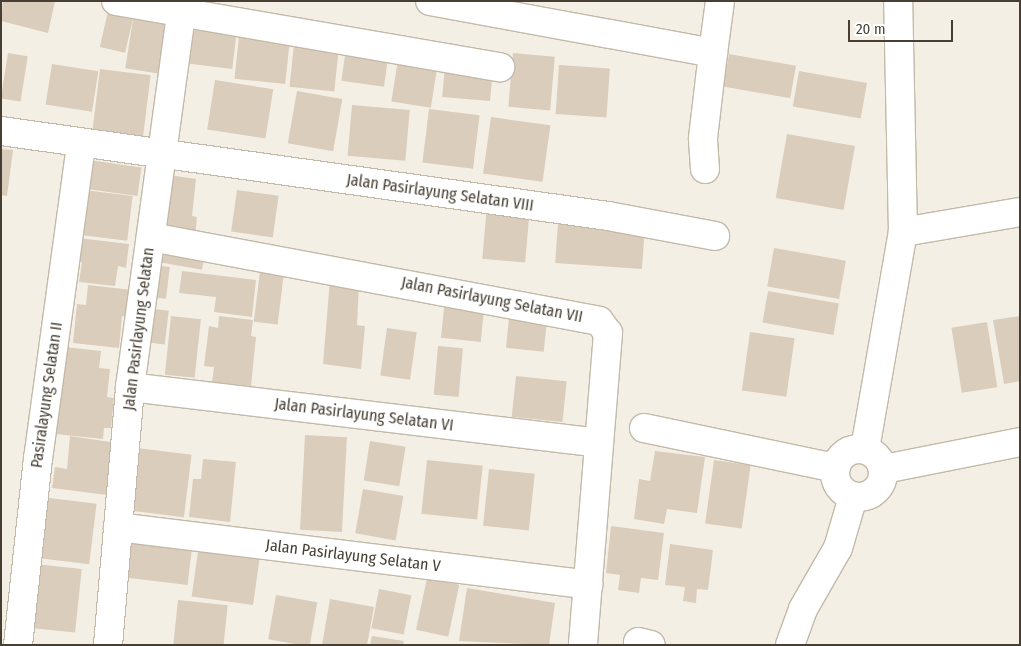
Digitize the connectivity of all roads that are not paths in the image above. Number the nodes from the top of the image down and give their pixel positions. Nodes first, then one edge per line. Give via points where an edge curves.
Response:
1 (116, 1) edge
2 (430, 1) edge
3 (720, 1) edge
4 (898, 1) edge
5 (182, 8) edge
6 (530, 10) edge
7 (713, 53) junction
8 (500, 67) dead end
9 (1, 131) edge
10 (82, 146) junction
11 (165, 155) junction
12 (705, 169) dead end
13 (1020, 212) edge
14 (903, 232) junction
15 (715, 236) dead end
16 (151, 237) junction
17 (130, 387) junction
18 (644, 428) dead end
19 (598, 442) junction
20 (1020, 442) edge
21 (865, 449) junction
22 (835, 468) junction
23 (884, 469) junction
24 (853, 497) junction
25 (118, 527) junction
26 (588, 585) junction
27 (18, 645) edge
28 (108, 645) edge
29 (583, 645) edge
30 (790, 645) edge

1 - 5 street
2 - 6 street
3 - 7 street
4 - 14 street
5 - 8 street
5 - 11 street, Jalan Pasirlayung Selatan
6 - 7 street
7 - 12 street via 704,138
9 - 10 street, Jalan Pasirlayung Selatan VIII
10 - 11 street, Jalan Pasirlayung Selatan VIII
10 - 27 street, Pasiralayung Selatan II via 38,459
11 - 15 street, Jalan Pasirlayung Selatan VIII via 608,216
11 - 16 street, Jalan Pasirlayung Selatan
13 - 14 street
14 - 21 street
16 - 17 street, Jalan Pasirlayung Selatan
16 - 19 street, Jalan Pasirlayung Selatan VII via 599,321 608,333
17 - 19 street, Jalan Pasirlayung Selatan VI
17 - 25 street, Jalan Pasirlayung Selatan
18 - 22 street
19 - 26 street, Jalan Pasirlayung Selatan VII
20 - 23 street
21 - 22 street via 846,452
21 - 23 street via 877,457
22 - 24 street via 836,483
23 - 24 street via 880,488 864,498
24 - 30 street via 838,548 803,609
25 - 26 street, Jalan Pasirlayung Selatan V
25 - 28 street, Jalan Pasirlayung Selatan
26 - 29 street, Jalan Pasirlayung Selatan VII

